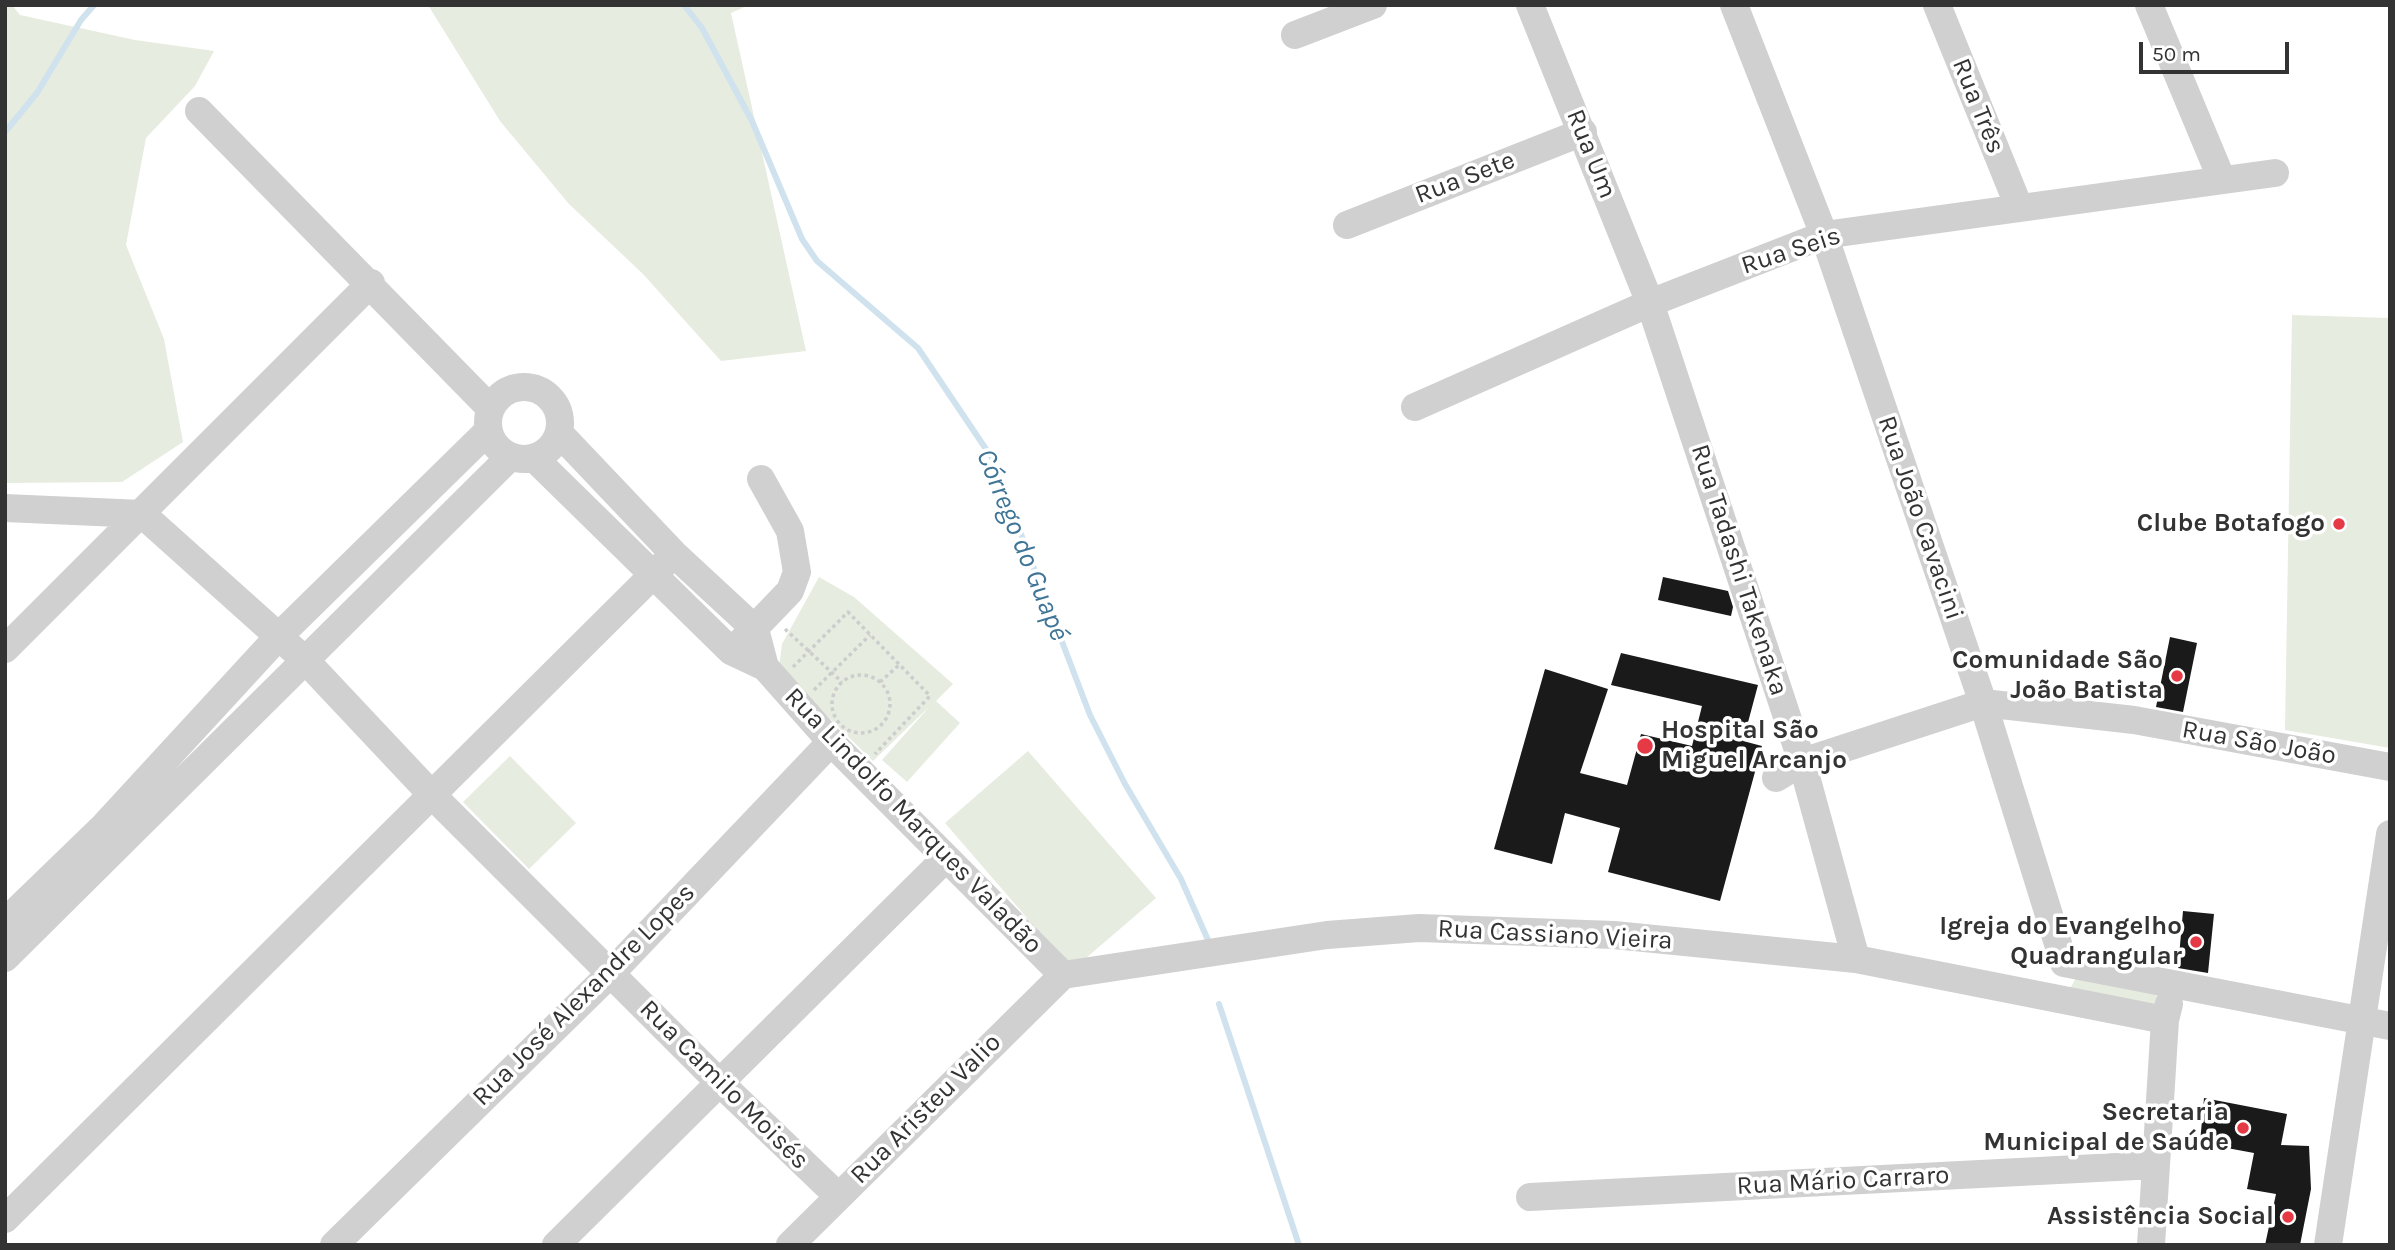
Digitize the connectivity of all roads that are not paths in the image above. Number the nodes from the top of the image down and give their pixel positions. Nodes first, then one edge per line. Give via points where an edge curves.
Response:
1 (1373, 5) edge
2 (1530, 5) edge
3 (1734, 5) edge
4 (1937, 5) edge
5 (2149, 5) edge
6 (1294, 35) dead end
7 (199, 111) dead end
8 (1583, 132) junction
9 (2275, 173) dead end
10 (2222, 180) junction
11 (2019, 207) junction
12 (1347, 225) dead end
13 (1824, 235) junction
14 (371, 283) junction
15 (1650, 303) junction
16 (1415, 407) dead end
17 (489, 419) junction
18 (559, 433) junction
19 (522, 458) junction
20 (761, 479) dead end
21 (5, 508) edge
22 (142, 514) junction
23 (674, 554) junction
24 (654, 578) junction
25 (762, 622) junction
26 (279, 636) junction
27 (5, 649) edge
28 (732, 651) junction
29 (306, 661) junction
30 (778, 670) junction
31 (1983, 703) junction
32 (833, 729) junction
33 (1802, 762) junction
34 (2390, 767) edge
35 (1776, 778) dead end
36 (433, 796) junction
37 (2390, 834) edge
38 (945, 859) junction
39 (5, 922) edge
40 (5, 958) edge
41 (1856, 959) junction
42 (2064, 963) junction
43 (611, 973) junction
44 (1063, 975) junction
45 (2174, 984) junction
46 (2047, 997) junction
47 (2165, 1020) junction
48 (2376, 1024) edge
49 (718, 1082) junction
50 (2156, 1165) junction
51 (838, 1196) junction
52 (1530, 1196) dead end
53 (5, 1219) edge
54 (334, 1245) edge
55 (556, 1245) edge
56 (790, 1245) edge
57 (2151, 1245) edge
58 (2328, 1245) edge

1 - 6 street
2 - 8 street, Rua Um
3 - 13 street, Rua João Cavacini
4 - 11 street, Rua Três
5 - 10 street
7 - 14 street
8 - 12 street, Rua Sete
8 - 15 street, Rua Um
9 - 10 street, Rua Seis
10 - 11 street, Rua Seis
11 - 13 street, Rua Seis
13 - 15 street, Rua Seis
13 - 31 street, Rua João Cavacini
14 - 17 street
14 - 22 street
15 - 16 street, Rua Seis
15 - 33 street, Rua Tadashi Takenaka
17 - 18 street via 507,391 518,387 541,391 558,409
17 - 19 street via 500,451
17 - 26 street
18 - 19 street via 554,444
18 - 23 street
19 - 24 street, Rua Lindolfo Marques Valadão
19 - 29 street
20 - 25 street via 790,531 797,572 790,591
21 - 22 street
22 - 26 street, Rua Camilo Moisés
22 - 27 street
23 - 24 street
23 - 25 street
24 - 28 street, Rua Lindolfo Marques Valadão
24 - 36 street
25 - 28 street
25 - 30 street, Rua Lindolfo Marques Valadão
26 - 29 street, Rua Camilo Moisés
26 - 39 street via 104,826
28 - 30 street, Rua Lindolfo Marques Valadão
29 - 36 street, Rua Camilo Moisés
29 - 40 street
30 - 32 street, Rua Lindolfo Marques Valadão
31 - 33 street, Rua São João
31 - 34 street, Rua São João via 2134,720
31 - 42 street, Rua João Cavacini
32 - 38 street, Rua Lindolfo Marques Valadão via 859,771
32 - 43 street, Rua José Alexandre Lopes
33 - 35 street, Rua São João
33 - 41 street, Rua Tadashi Takenaka
36 - 43 street, Rua Camilo Moisés
36 - 53 street
37 - 48 street
38 - 44 street, Rua Lindolfo Marques Valadão
38 - 49 street
41 - 44 street, Rua Cassiano Vieira via 1614,935 1419,928 1327,935
41 - 46 street, Rua Cassiano Vieira
42 - 45 street
42 - 46 street
43 - 49 street, Rua Camilo Moisés
43 - 54 street, Rua José Alexandre Lopes
44 - 51 street, Rua Aristeu Valio
45 - 47 street
45 - 48 street
46 - 47 street, Rua Cassiano Vieira
47 - 50 street
48 - 58 street
49 - 51 street, Rua Camilo Moisés
49 - 55 street
50 - 52 street, Rua Mário Carraro
50 - 57 street
51 - 56 street, Rua Aristeu Valio

